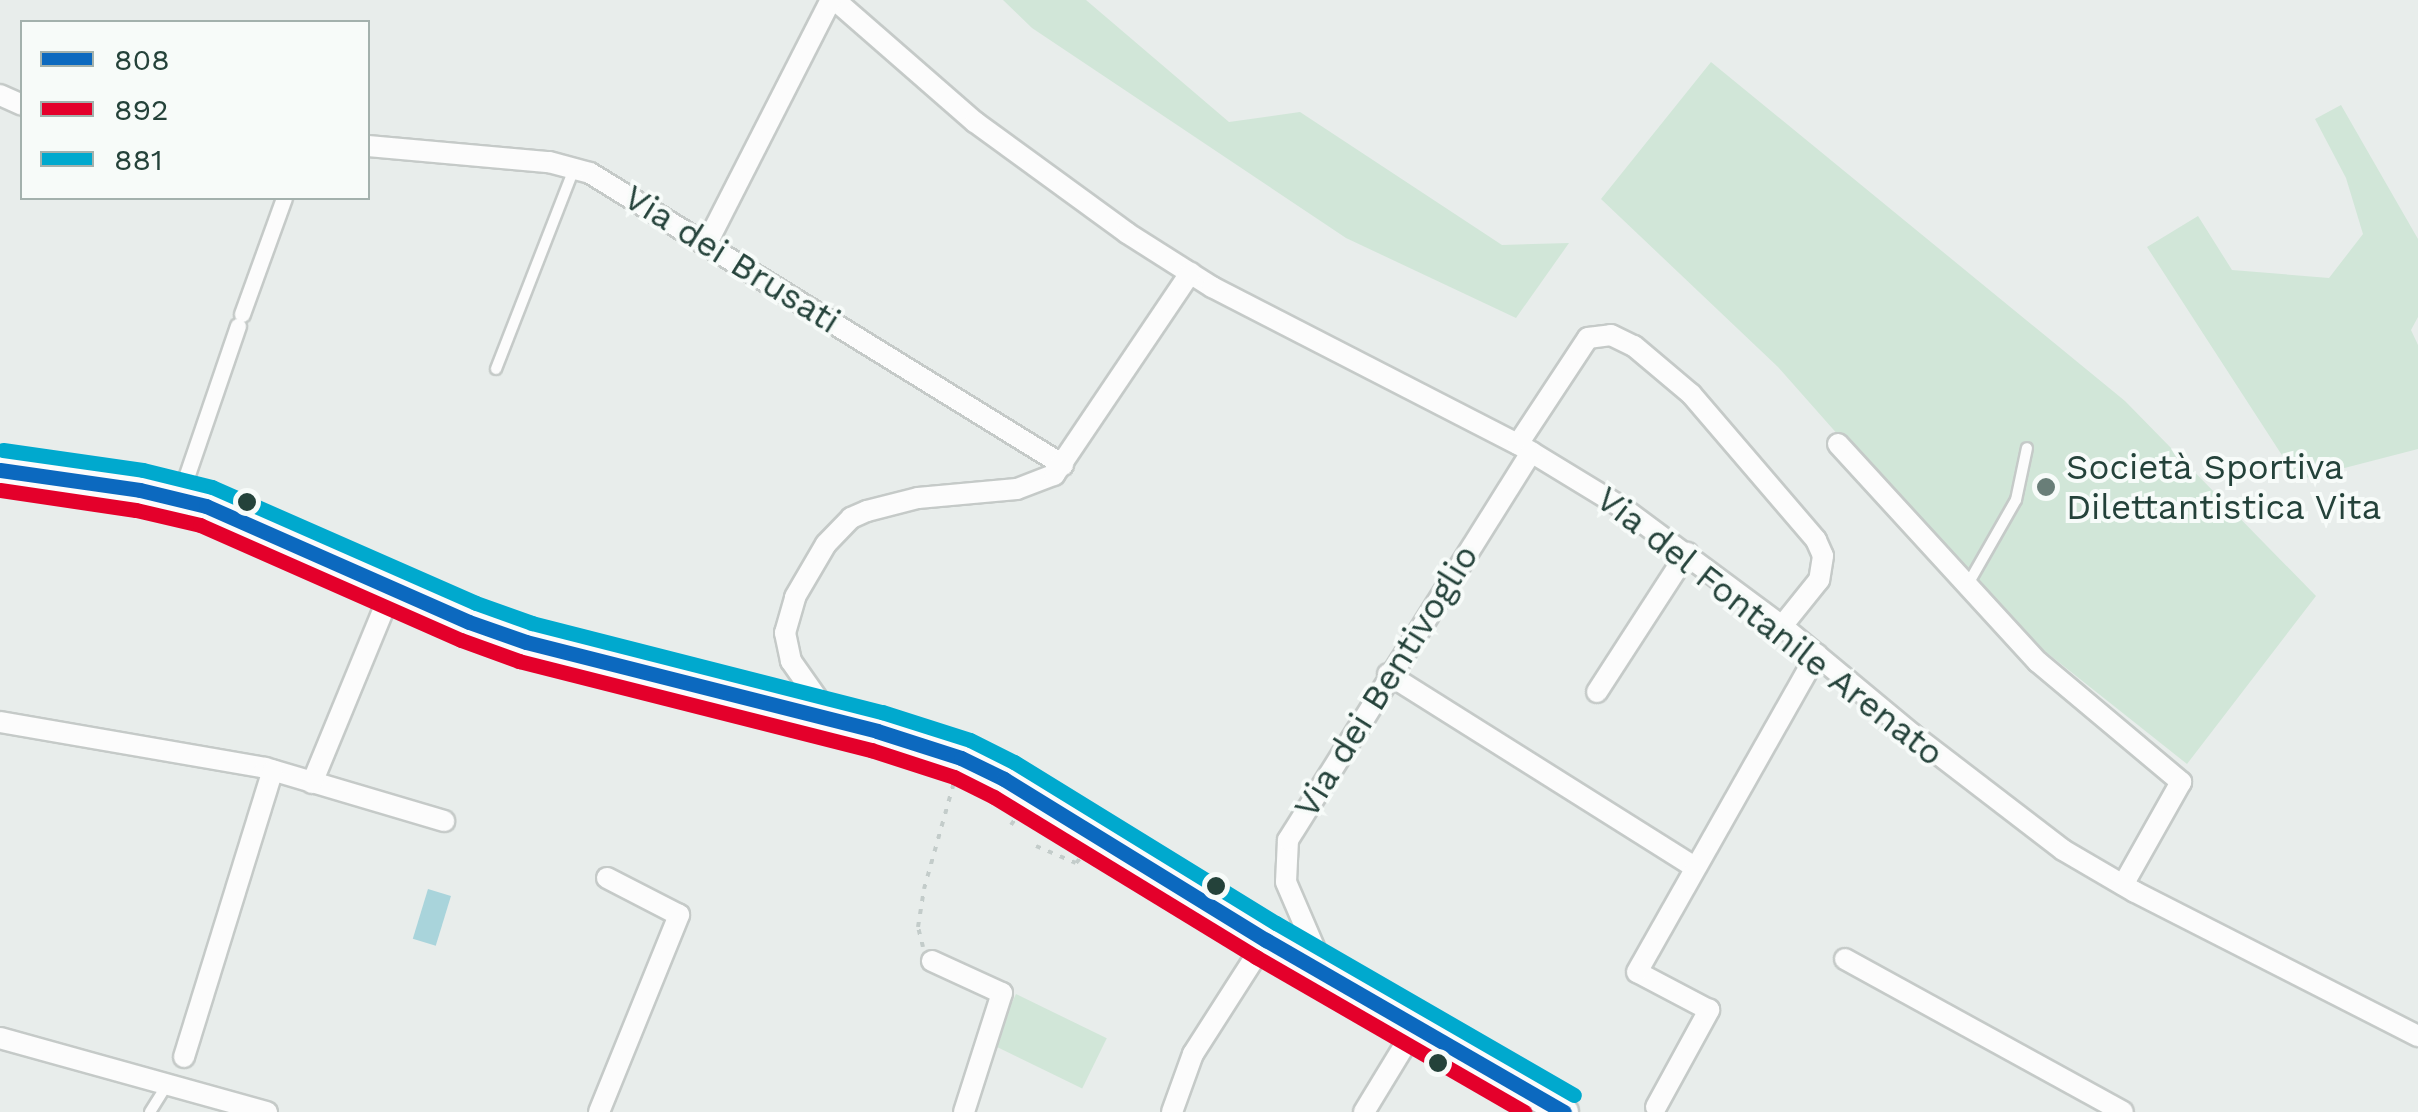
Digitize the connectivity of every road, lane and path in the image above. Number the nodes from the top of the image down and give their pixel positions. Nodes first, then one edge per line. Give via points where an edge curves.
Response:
1 (833, 0) edge
2 (370, 146) edge
3 (574, 168) junction
4 (283, 200) edge
5 (707, 243) junction
6 (1190, 273) junction
7 (496, 369) dead end
8 (1838, 444) dead end
9 (1524, 448) junction
10 (2026, 448) dead end
11 (1064, 466) junction
12 (0, 470) edge
13 (179, 498) junction
14 (1687, 553) junction
15 (1968, 585) junction
16 (392, 589) junction
17 (1782, 626) junction
18 (1817, 654) junction
19 (1388, 674) junction
20 (1597, 692) dead end
21 (831, 718) junction
22 (0, 722) edge
23 (961, 758) junction
24 (273, 770) junction
25 (312, 783) junction
26 (444, 821) dead end
27 (1097, 836) junction
28 (1036, 846) dead end
29 (1694, 867) junction
30 (606, 878) dead end
31 (2124, 885) junction
32 (1266, 940) junction
33 (1845, 959) dead end
34 (932, 960) joint
35 (1326, 975) junction
36 (1414, 1028) junction
37 (2418, 1036) edge
38 (0, 1038) edge
39 (184, 1057) joint
40 (171, 1086) junction
41 (1656, 1107) dead end
42 (150, 1112) edge
43 (267, 1112) edge
44 (599, 1112) edge
45 (964, 1112) edge
46 (1172, 1112) edge
47 (1364, 1112) edge
48 (1562, 1112) edge
49 (2123, 1112) edge

1 - 5 street
1 - 6 street, Via del Fontanile Arenato via 975,122
2 - 3 street, Via dei Brusati
3 - 5 street, Via dei Brusati
3 - 7 lane
4 - 13 street
5 - 11 street, Via dei Brusati
6 - 9 street, Via del Fontanile Arenato
6 - 11 street
8 - 15 street
9 - 14 street, Via del Fontanile Arenato
9 - 17 street, Via dei Bentivoglio via 1588,338 1610,335 1634,346 1691,394 1816,540 1822,574
9 - 19 street, Via dei Bentivoglio
10 - 15 lane via 2016,500
11 - 21 street via 1023,488 880,507 837,530 802,582 785,633 791,660
12 - 13 main road
13 - 16 main road
14 - 17 street, Via del Fontanile Arenato
14 - 20 street
15 - 31 street via 2064,686 2182,782
16 - 21 main road via 526,642
16 - 25 street
17 - 18 street, Via del Fontanile Arenato
18 - 29 street
18 - 31 street, Via del Fontanile Arenato via 2013,813
19 - 29 street
19 - 35 street, Via dei Bentivoglio via 1286,846 1291,896
21 - 23 main road
22 - 24 street
23 - 27 main road
23 - 34 path via 918,927
24 - 25 street
24 - 39 street
25 - 26 street
27 - 28 path via 1076,864
27 - 32 main road
29 - 41 street via 1637,972 1710,1010
30 - 44 street via 679,915
31 - 37 street, Via del Fontanile Arenato
32 - 35 main road
32 - 46 street via 1193,1054
33 - 49 street
34 - 45 street via 1002,994
35 - 36 main road
36 - 47 street
36 - 48 main road
38 - 40 street
39 - 40 street
40 - 42 lane
40 - 43 street

